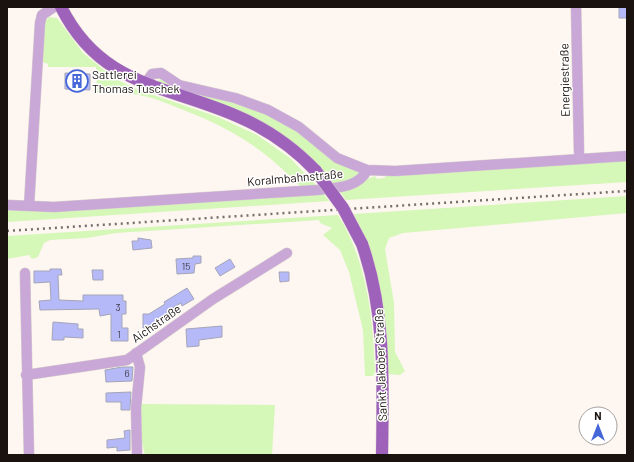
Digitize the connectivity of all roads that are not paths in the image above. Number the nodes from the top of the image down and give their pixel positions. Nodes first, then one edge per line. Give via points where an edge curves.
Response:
1 (54, 7) edge
2 (61, 7) edge
3 (576, 7) edge
4 (145, 84) junction
5 (579, 152) dead end
6 (627, 156) edge
7 (367, 170) junction
8 (7, 205) edge
9 (29, 206) junction
10 (287, 253) dead end
11 (25, 273) dead end
12 (136, 353) junction
13 (26, 375) junction
14 (137, 453) dead end
15 (29, 455) edge
16 (382, 455) edge

1 - 9 street via 42,15 40,22
2 - 4 main road, Sankt Jakober Straße via 76,33 95,53 118,70
3 - 5 street, Energiestraße
4 - 7 street via 152,74 161,73 179,85 258,106 292,123 336,158
4 - 16 main road, Sankt Jakober Straße, bridge via 222,110 258,126 289,146 316,171 343,208 362,244 380,323
6 - 7 street via 395,172
7 - 9 street, Koralmbahnstraße via 361,179 348,185 317,190 75,206
8 - 9 street, Koralmbahnstraße
10 - 12 street, Aichstraße via 213,299
11 - 13 street
12 - 13 street, Aichstraße via 127,360
12 - 14 street via 140,367 136,408
13 - 15 street

